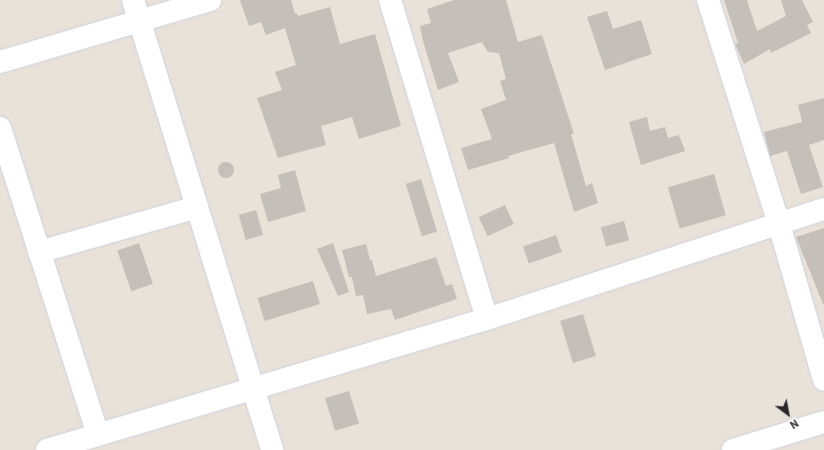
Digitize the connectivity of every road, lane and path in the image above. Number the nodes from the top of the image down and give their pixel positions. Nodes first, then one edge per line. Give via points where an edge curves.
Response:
1 (210, 0) edge
2 (390, 0) edge
3 (708, 0) edge
4 (136, 10) edge
5 (0, 62) edge
6 (0, 128) edge
7 (197, 208) junction
8 (824, 209) edge
9 (779, 224) junction
10 (39, 252) junction
11 (487, 319) junction
12 (824, 380) edge
13 (253, 388) junction
14 (824, 422) edge
15 (98, 435) junction
16 (46, 450) edge
17 (272, 450) edge
18 (733, 450) edge

1 - 4 street
2 - 11 street
3 - 9 street
4 - 5 street
4 - 7 street
6 - 10 street
7 - 10 street
7 - 13 street
8 - 9 street
9 - 11 street
9 - 12 street
10 - 15 street
11 - 13 street
13 - 15 street
13 - 17 street
14 - 18 street
15 - 16 street

